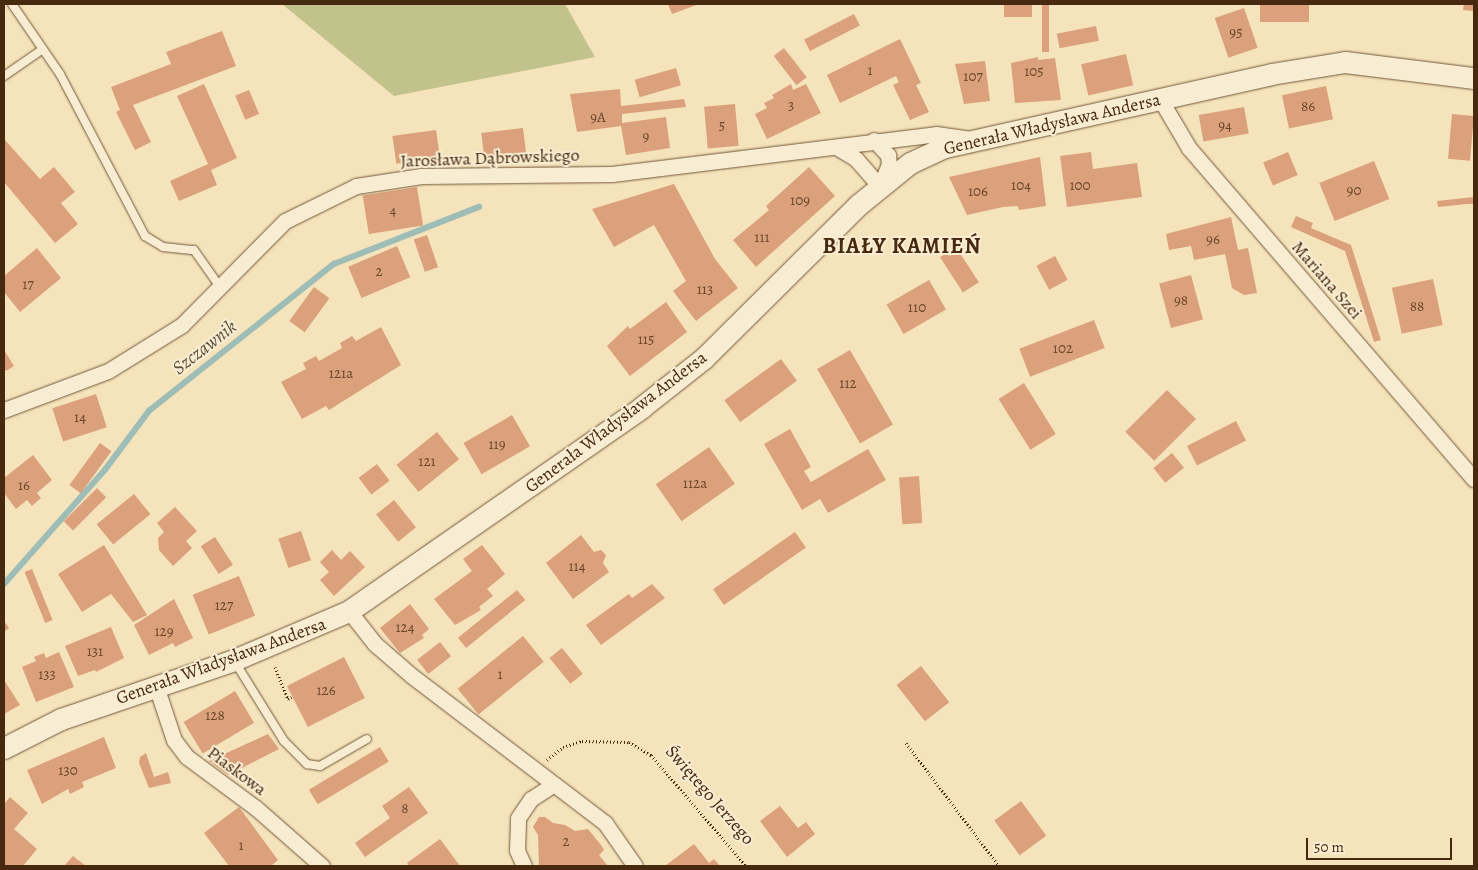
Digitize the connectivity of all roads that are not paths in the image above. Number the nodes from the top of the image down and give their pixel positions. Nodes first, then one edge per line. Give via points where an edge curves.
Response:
1 (12, 4) edge
2 (43, 49) junction
3 (4, 76) edge
4 (1474, 78) edge
5 (1160, 99) junction
6 (972, 139) junction
7 (874, 140) junction
8 (838, 148) junction
9 (880, 187) junction
10 (220, 287) junction
11 (4, 410) edge
12 (1474, 479) edge
13 (349, 611) junction
14 (234, 660) junction
15 (156, 686) junction
16 (367, 739) dead end
17 (4, 748) edge
18 (554, 784) junction
19 (322, 866) edge
20 (524, 866) edge
21 (635, 866) edge

1 - 2 lane
2 - 3 lane
2 - 10 lane via 60,74 145,236 163,247 194,250
4 - 5 street, Generała Władysława Andersa via 1345,62 1271,74
5 - 6 street, Generała Władysława Andersa
5 - 12 street, Mariana Szei via 1189,148
6 - 7 street, Jarosława Dąbrowskiego via 936,134
6 - 9 street, Generała Władysława Andersa via 910,163
7 - 8 street, Jarosława Dąbrowskiego
7 - 9 street via 888,155 889,164
8 - 9 street via 856,159
8 - 10 street, Jarosława Dąbrowskiego via 612,174 420,176 356,186 285,221
9 - 13 street, Generała Władysława Andersa via 704,358 577,454
10 - 11 street, Jarosława Dąbrowskiego via 182,325 108,371
13 - 14 street, Generała Władysława Andersa
13 - 18 street via 375,644 412,676
14 - 15 street, Generała Władysława Andersa
14 - 16 lane via 284,741 307,764 320,766
15 - 17 street, Generała Władysława Andersa via 61,719
15 - 19 street, Piaskowa via 174,740 187,757 256,808
18 - 20 street via 531,799 518,818 517,850
18 - 21 street via 606,823

